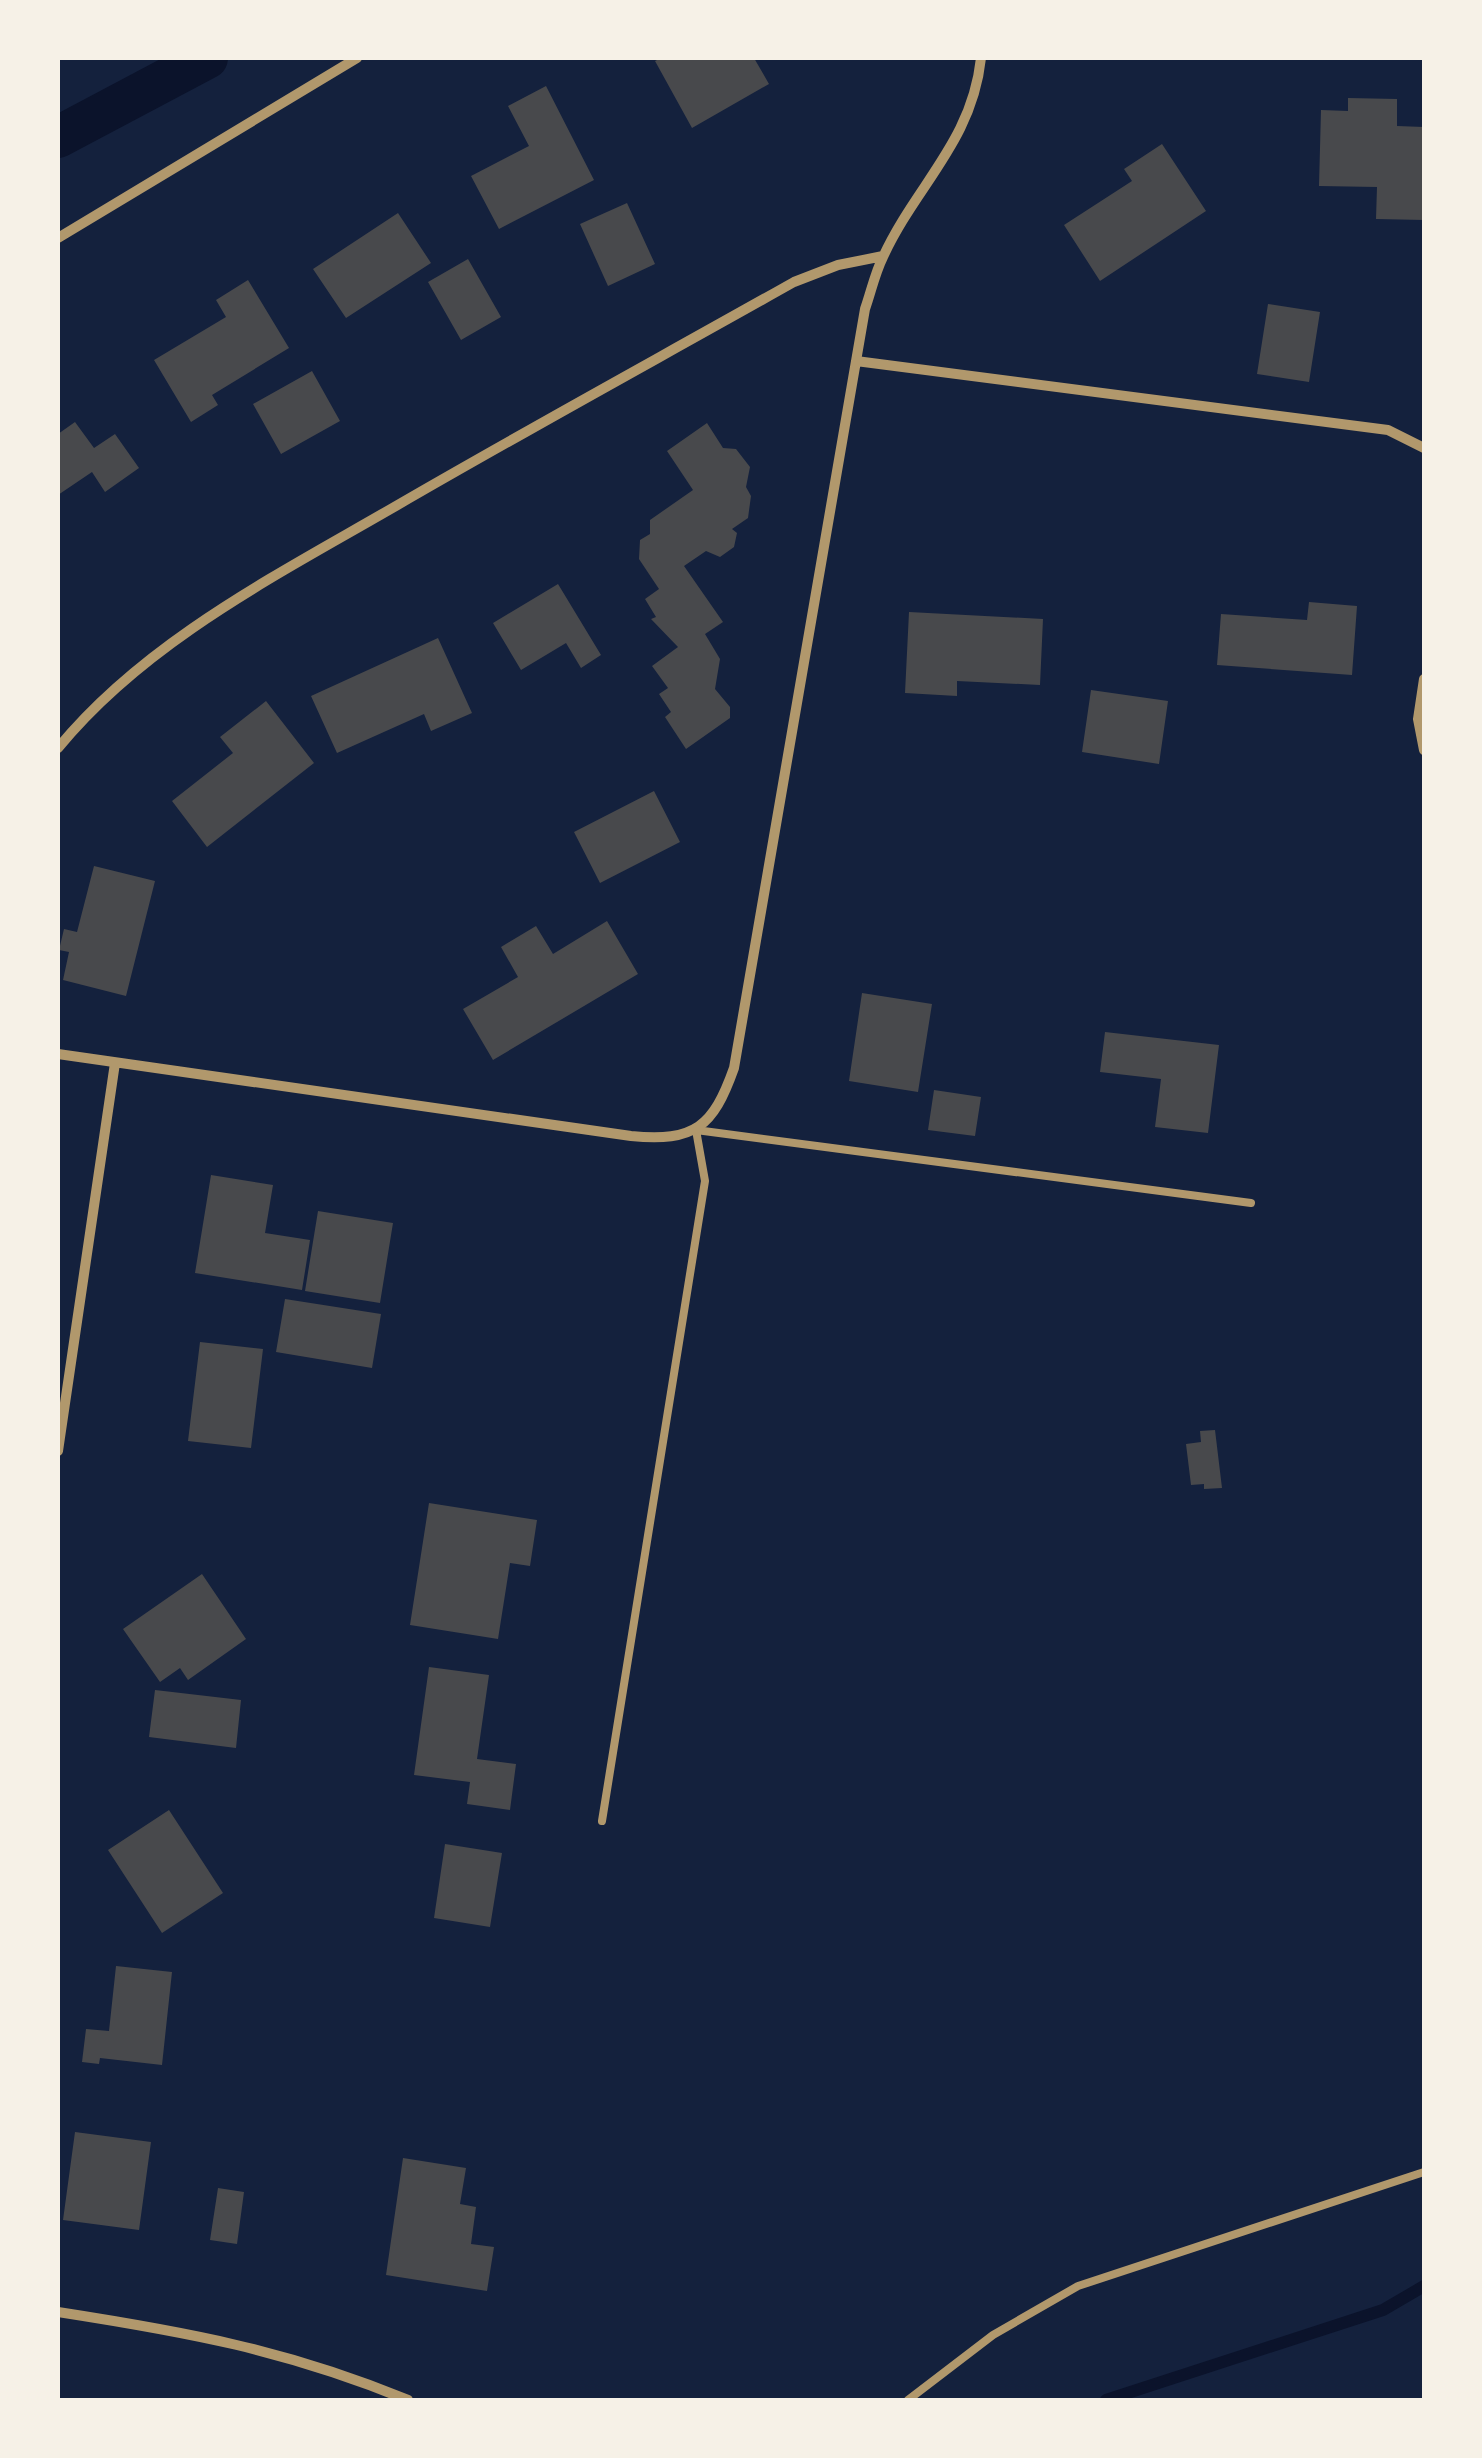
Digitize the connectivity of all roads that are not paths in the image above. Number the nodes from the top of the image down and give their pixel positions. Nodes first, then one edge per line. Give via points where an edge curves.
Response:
1 (357, 58) edge
2 (980, 58) edge
3 (58, 238) edge
4 (883, 256) junction
5 (856, 360) junction
6 (1424, 448) edge
7 (1424, 680) edge
8 (58, 748) edge
9 (1424, 750) edge
10 (58, 1054) edge
11 (115, 1063) junction
12 (696, 1130) junction
13 (1252, 1203) dead end
14 (58, 1451) edge
15 (602, 1821) dead end
16 (1424, 2172) edge
17 (58, 2312) edge
18 (408, 2400) edge
19 (908, 2400) edge

1 - 3 street
2 - 4 street via 977,95 952,148
4 - 5 street
4 - 8 street via 794,282 276,575 166,647 86,712
5 - 6 street via 1388,430
5 - 12 street via 734,1068 712,1116
7 - 9 street via 1418,718
10 - 11 street
11 - 12 street via 631,1136
11 - 14 street
12 - 13 lane
12 - 15 lane via 705,1180
16 - 19 lane via 1078,2286 993,2335
17 - 18 street via 274,2351

